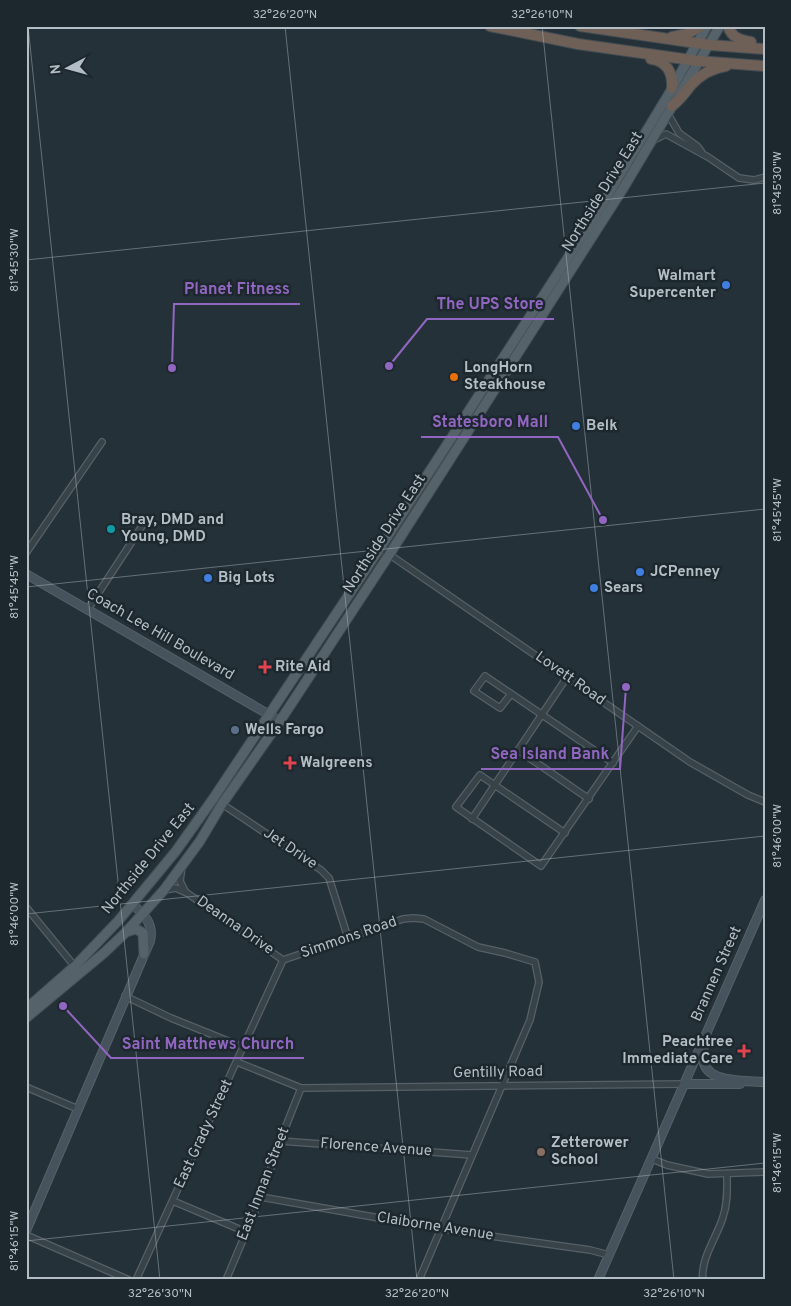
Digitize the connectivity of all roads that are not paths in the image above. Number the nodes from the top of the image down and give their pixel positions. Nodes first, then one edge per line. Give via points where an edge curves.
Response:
1 (490, 26) edge
2 (580, 26) edge
3 (701, 26) edge
4 (707, 26) edge
5 (720, 26) edge
6 (728, 26) edge
7 (550, 38) junction
8 (662, 38) junction
9 (697, 43) junction
10 (765, 43) edge
11 (710, 44) junction
12 (765, 49) edge
13 (693, 61) junction
14 (734, 64) junction
15 (765, 66) edge
16 (672, 88) junction
17 (670, 110) junction
18 (651, 142) junction
19 (704, 155) junction
20 (765, 177) edge
21 (102, 442) dead end
22 (144, 523) dead end
23 (380, 548) junction
24 (26, 553) edge
25 (389, 555) junction
26 (26, 574) edge
27 (88, 609) junction
28 (566, 677) junction
29 (511, 694) junction
30 (269, 714) junction
31 (542, 716) junction
32 (280, 721) junction
33 (638, 726) junction
34 (518, 750) junction
35 (613, 763) junction
36 (494, 785) junction
37 (588, 799) junction
38 (765, 802) edge
39 (222, 804) junction
40 (472, 819) junction
41 (565, 833) junction
42 (183, 864) junction
43 (164, 890) junction
44 (186, 893) junction
45 (765, 900) edge
46 (132, 904) junction
47 (26, 907) edge
48 (143, 913) junction
49 (126, 932) junction
50 (348, 938) junction
51 (144, 954) junction
52 (284, 960) junction
53 (77, 970) junction
54 (126, 996) junction
55 (26, 1009) edge
56 (26, 1018) edge
57 (708, 1030) junction
58 (243, 1047) junction
59 (237, 1062) junction
60 (765, 1083) edge
61 (684, 1084) junction
62 (26, 1087) edge
63 (501, 1087) junction
64 (301, 1088) junction
65 (78, 1109) junction
66 (280, 1141) junction
67 (472, 1155) junction
68 (652, 1159) junction
69 (765, 1172) edge
70 (727, 1174) junction
71 (261, 1197) junction
72 (173, 1201) junction
73 (441, 1229) junction
74 (26, 1231) edge
75 (246, 1232) junction
76 (26, 1234) edge
77 (609, 1255) junction
78 (129, 1280) edge
79 (136, 1280) edge
80 (226, 1280) edge
81 (419, 1280) edge
82 (598, 1280) edge
83 (703, 1280) edge

1 - 7 highway
2 - 8 highway
3 - 8 highway via 687,34
4 - 9 main road, Northside Drive East
5 - 11 main road, Northside Drive East
6 - 10 highway via 738,40
7 - 13 highway
7 - 16 highway via 661,62 673,79
8 - 9 highway
9 - 11 highway
9 - 13 main road, Northside Drive East
11 - 12 highway
11 - 13 main road, Northside Drive East
13 - 14 highway
13 - 16 main road, Northside Drive East
13 - 17 main road, Northside Drive East
14 - 15 highway
14 - 17 highway via 704,74 693,82
16 - 23 main road, Northside Drive East via 595,216
17 - 18 main road, Northside Drive East
17 - 19 street via 679,133
18 - 19 street via 666,134
18 - 25 main road, Northside Drive East
19 - 20 street via 739,178 754,180
21 - 24 street
22 - 27 street
23 - 25 street, Lovett Road
23 - 30 main road, Northside Drive East
25 - 28 street, Lovett Road
25 - 32 main road, Northside Drive East
26 - 27 street, Coach Lee Hill Boulevard
27 - 30 street, Coach Lee Hill Boulevard
28 - 31 street
28 - 33 street, Lovett Road
29 - 29 street via 485,676 474,691 500,708
29 - 31 street
30 - 32 street, Coach Lee Hill Boulevard
30 - 46 main road, Northside Drive East via 189,833
31 - 34 street
31 - 35 street
32 - 39 main road, Northside Drive East
33 - 35 street
33 - 38 street, Lovett Road via 706,772
34 - 36 street
34 - 37 street
35 - 37 street
36 - 40 street
36 - 40 street via 480,774 456,807
36 - 41 street
37 - 41 street
39 - 42 main road, Northside Drive East
39 - 50 street, Jet Drive via 329,878
40 - 41 street via 541,866
42 - 43 main road, Northside Drive East
42 - 44 street, Deanna Drive via 180,881
43 - 44 street, Deanna Drive via 176,888
43 - 48 main road, Northside Drive East
44 - 52 street, Deanna Drive
45 - 57 street, Brannen Street
46 - 48 street
46 - 53 main road, Northside Drive East
47 - 53 street
48 - 49 main road, Northside Drive East
48 - 51 street via 151,931
49 - 51 main road via 136,929 143,933
49 - 53 main road, Northside Drive East via 104,953
50 - 52 street, Simmons Road
50 - 63 street, Simmons Road via 403,919 424,919 478,947 535,962 539,982 530,1020
51 - 54 street
52 - 58 street, East Grady Street
53 - 55 main road, Northside Drive East
53 - 56 main road, Northside Drive East
54 - 58 street
54 - 65 street
57 - 60 street via 702,1056 710,1074
57 - 61 street, Brannen Street
58 - 59 street, East Grady Street
59 - 64 street, Gentilly Road
59 - 72 street, East Grady Street
60 - 61 street, Gentilly Road
61 - 63 street, Gentilly Road
61 - 68 street, Brannen Street
62 - 65 street
63 - 64 street, Gentilly Road
63 - 67 street
64 - 66 street, East Inman Street
65 - 74 street
66 - 67 street, Florence Avenue
66 - 71 street, East Inman Street
67 - 73 street
68 - 70 street via 688,1171
68 - 77 street, Brannen Street
69 - 70 street
70 - 83 street via 723,1217 702,1270
71 - 73 street, Claiborne Avenue
71 - 75 street, East Inman Street
72 - 75 street
72 - 79 street, East Grady Street
73 - 77 street, Claiborne Avenue
73 - 81 street
75 - 80 street, East Inman Street
76 - 78 street
77 - 82 street, Brannen Street

